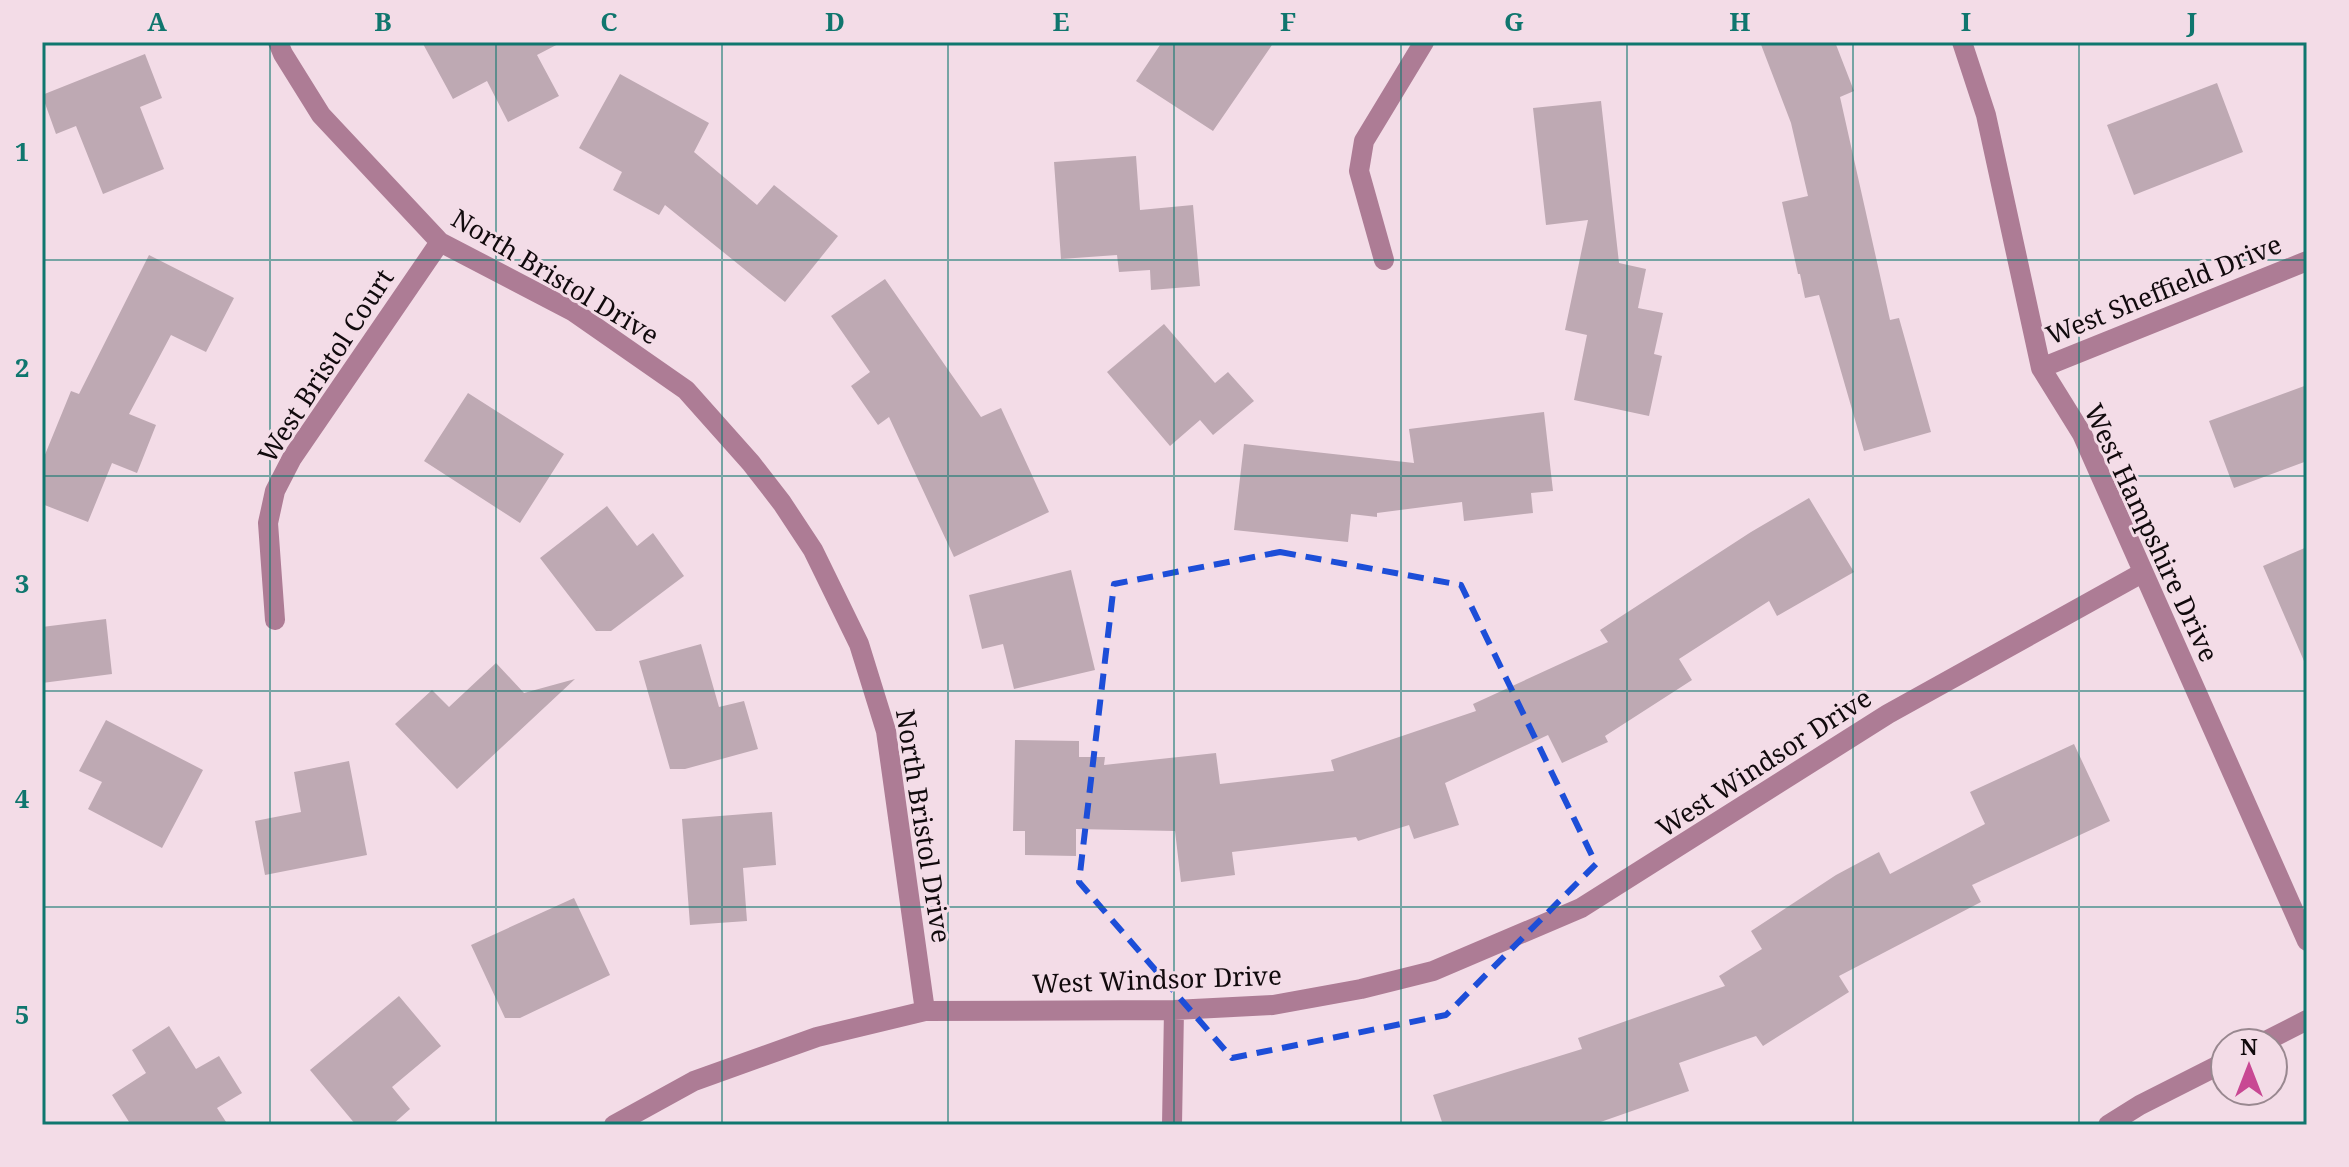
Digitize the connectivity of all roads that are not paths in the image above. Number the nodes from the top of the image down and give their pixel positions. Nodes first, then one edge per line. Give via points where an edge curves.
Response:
1 (278, 42) edge
2 (1424, 42) edge
3 (1962, 42) edge
4 (440, 242) junction
5 (1384, 260) dead end
6 (2307, 261) edge
7 (2041, 368) junction
8 (2142, 573) junction
9 (275, 620) dead end
10 (2307, 941) edge
11 (1174, 1010) junction
12 (925, 1011) junction
13 (2307, 1020) edge
14 (2289, 1029) edge
15 (2209, 1070) edge
16 (614, 1125) edge
17 (1172, 1125) edge
18 (2108, 1125) edge

1 - 4 street, North Bristol Drive via 321,115
2 - 5 street via 1364,141 1359,171
3 - 7 street, West Hampshire Drive via 1986,115
4 - 9 street, West Bristol Court via 292,458 275,491 268,523
4 - 12 street, North Bristol Drive via 574,312 686,390 751,463 813,550 859,644 886,731
6 - 7 street, West Sheffield Drive
7 - 8 street, West Hampshire Drive via 2082,434
8 - 10 street, West Hampshire Drive
8 - 11 street, West Windsor Drive via 1888,714 1581,908 1433,971 1273,1005
11 - 12 street, West Windsor Drive
11 - 17 street
12 - 16 street, West Windsor Drive via 817,1037 694,1081
13 - 14 street
15 - 18 street

